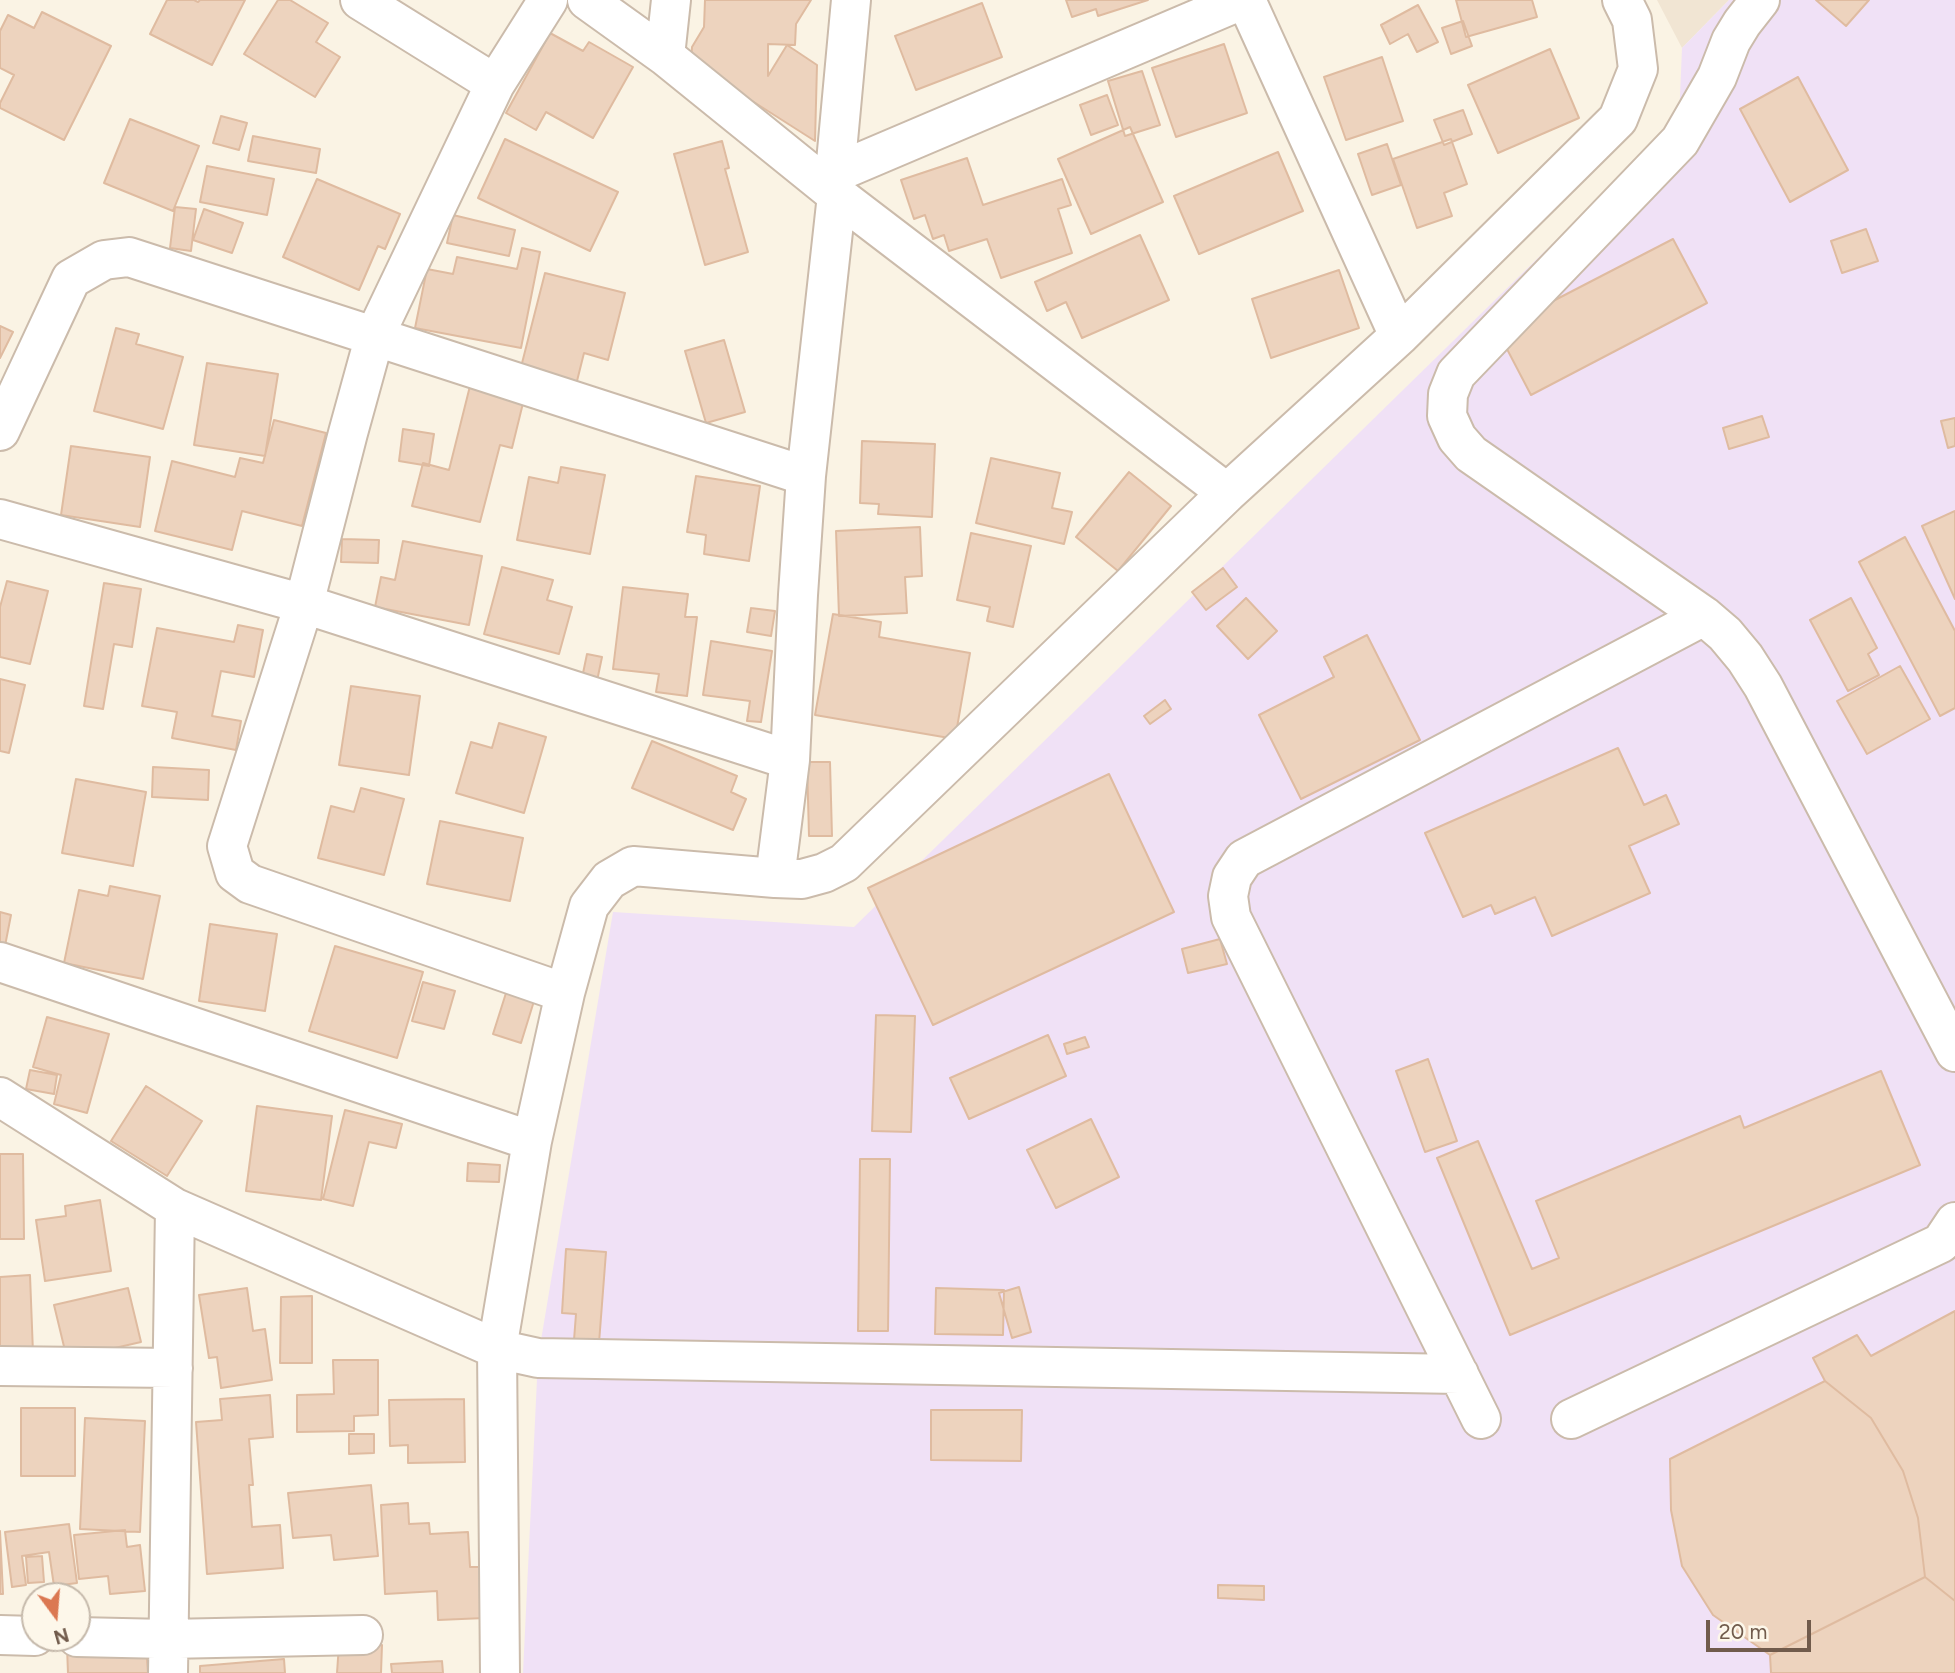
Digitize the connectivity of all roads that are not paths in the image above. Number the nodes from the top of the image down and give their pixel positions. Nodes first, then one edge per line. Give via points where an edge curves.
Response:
1 (360, 0) edge
2 (548, 0) edge
3 (587, 0) edge
4 (671, 0) edge
5 (851, 0) edge
6 (1244, 0) edge
7 (1622, 0) edge
8 (1760, 0) edge
9 (665, 56) junction
10 (495, 84) junction
11 (836, 184) junction
12 (375, 335) junction
13 (1399, 336) junction
14 (0, 431) edge
15 (806, 476) junction
16 (1227, 493) junction
17 (0, 519) edge
18 (304, 604) junction
19 (1704, 616) junction
20 (790, 760) junction
21 (775, 878) junction
22 (0, 962) edge
23 (565, 993) junction
24 (1955, 1052) edge
25 (0, 1097) edge
26 (532, 1141) junction
27 (175, 1208) junction
28 (1950, 1236) edge
29 (497, 1349) junction
30 (0, 1366) edge
31 (173, 1368) junction
32 (1459, 1374) junction
33 (1481, 1419) dead end
34 (1571, 1419) dead end
35 (363, 1634) dead end
36 (0, 1635) edge
37 (21, 1636) edge
38 (91, 1640) edge
39 (167, 1656) edge
40 (500, 1673) edge

1 - 10 street
2 - 10 street
3 - 9 street
4 - 9 street
5 - 11 street
6 - 11 street
6 - 13 street
7 - 13 street via 1632,20 1638,69 1618,119
8 - 19 street via 1731,41 1717,77 1681,141 1456,374 1448,394 1447,416 1471,454
9 - 11 street
10 - 12 street
11 - 15 street
11 - 16 street
12 - 14 street via 129,257 104,260 71,279
12 - 15 street
12 - 18 street
13 - 16 street
15 - 20 street
16 - 21 street via 844,863 802,879
17 - 18 street
18 - 20 street
18 - 23 street via 227,846 234,873 250,884
19 - 24 street via 1745,658 1763,686
19 - 32 street via 1244,859 1232,877 1231,917
20 - 21 street
21 - 23 street via 633,866 609,880 589,906
22 - 26 street
23 - 26 street
25 - 27 street
26 - 29 street
27 - 29 street
27 - 31 street
28 - 34 street
29 - 32 street via 538,1358
29 - 40 street
30 - 31 street
31 - 39 street
32 - 33 street
35 - 39 street
36 - 37 street
38 - 39 street

